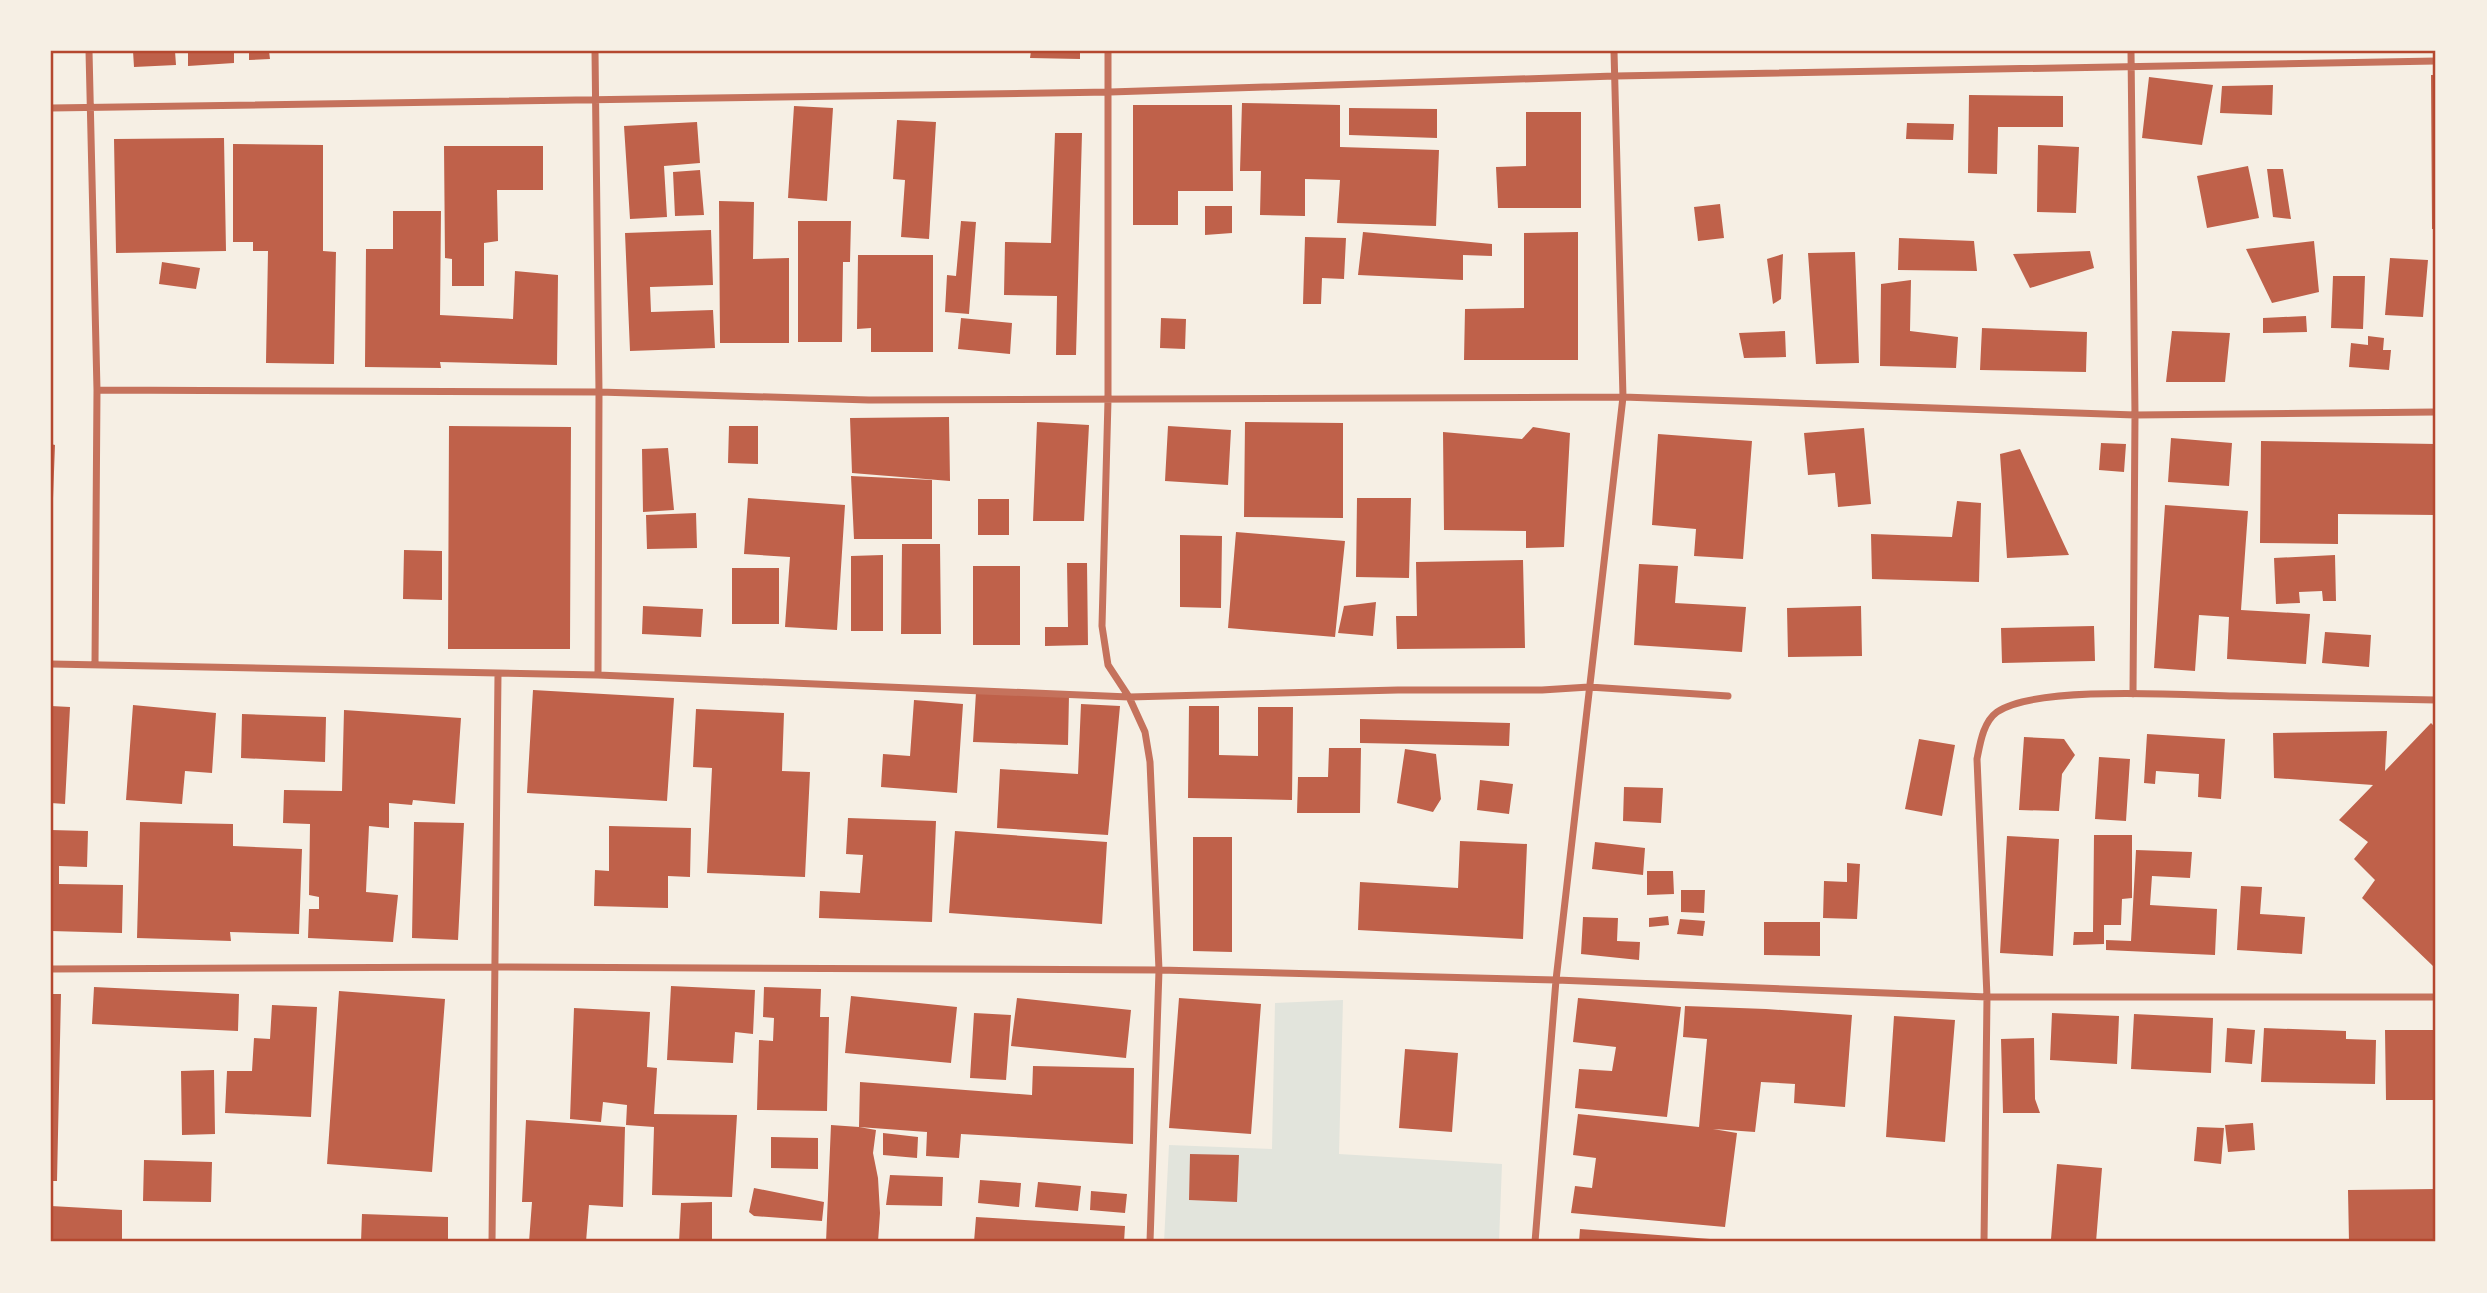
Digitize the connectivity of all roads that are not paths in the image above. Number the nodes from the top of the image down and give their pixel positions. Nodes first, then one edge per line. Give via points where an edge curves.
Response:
1 (89, 51) edge
2 (595, 51) edge
3 (1108, 51) edge
4 (1614, 51) edge
5 (2132, 51) edge
6 (2436, 61) edge
7 (2132, 67) junction
8 (1615, 76) junction
9 (1110, 92) junction
10 (596, 100) junction
11 (51, 108) edge
12 (90, 108) junction
13 (97, 390) junction
14 (599, 393) junction
15 (1623, 397) junction
16 (1108, 400) junction
17 (2436, 412) edge
18 (2135, 415) junction
19 (51, 664) edge
20 (95, 664) junction
21 (498, 674) junction
22 (598, 675) junction
23 (1589, 687) junction
24 (2133, 694) junction
25 (1728, 696) dead end
26 (1129, 697) junction
27 (2436, 700) edge
28 (496, 967) junction
29 (51, 968) edge
30 (1159, 970) junction
31 (1556, 980) junction
32 (1987, 998) junction
33 (2436, 998) edge
34 (492, 1242) edge
35 (1150, 1242) edge
36 (1535, 1242) edge
37 (1984, 1242) edge

1 - 12 street
2 - 10 street
3 - 9 street
4 - 8 street
5 - 7 street
6 - 7 street
7 - 8 street
7 - 18 street
8 - 9 street
8 - 15 street
9 - 10 street
9 - 16 street
10 - 12 street
10 - 14 street
11 - 12 street
12 - 13 street
13 - 14 street
13 - 20 street
14 - 16 street
14 - 22 street
15 - 16 street
15 - 18 street
15 - 23 street
16 - 26 street via 1102,626 1108,665
17 - 18 street
18 - 24 street
19 - 20 street
20 - 21 street
21 - 22 street
21 - 28 street
22 - 26 street
23 - 25 street
23 - 26 street
23 - 31 street
24 - 27 street
24 - 32 street via 2021,701 1996,712 1983,732 1977,760
26 - 30 street via 1145,733 1150,762
28 - 29 street
28 - 30 street
28 - 34 street
30 - 31 street
30 - 35 street
31 - 32 street
31 - 36 street
32 - 33 street
32 - 37 street

